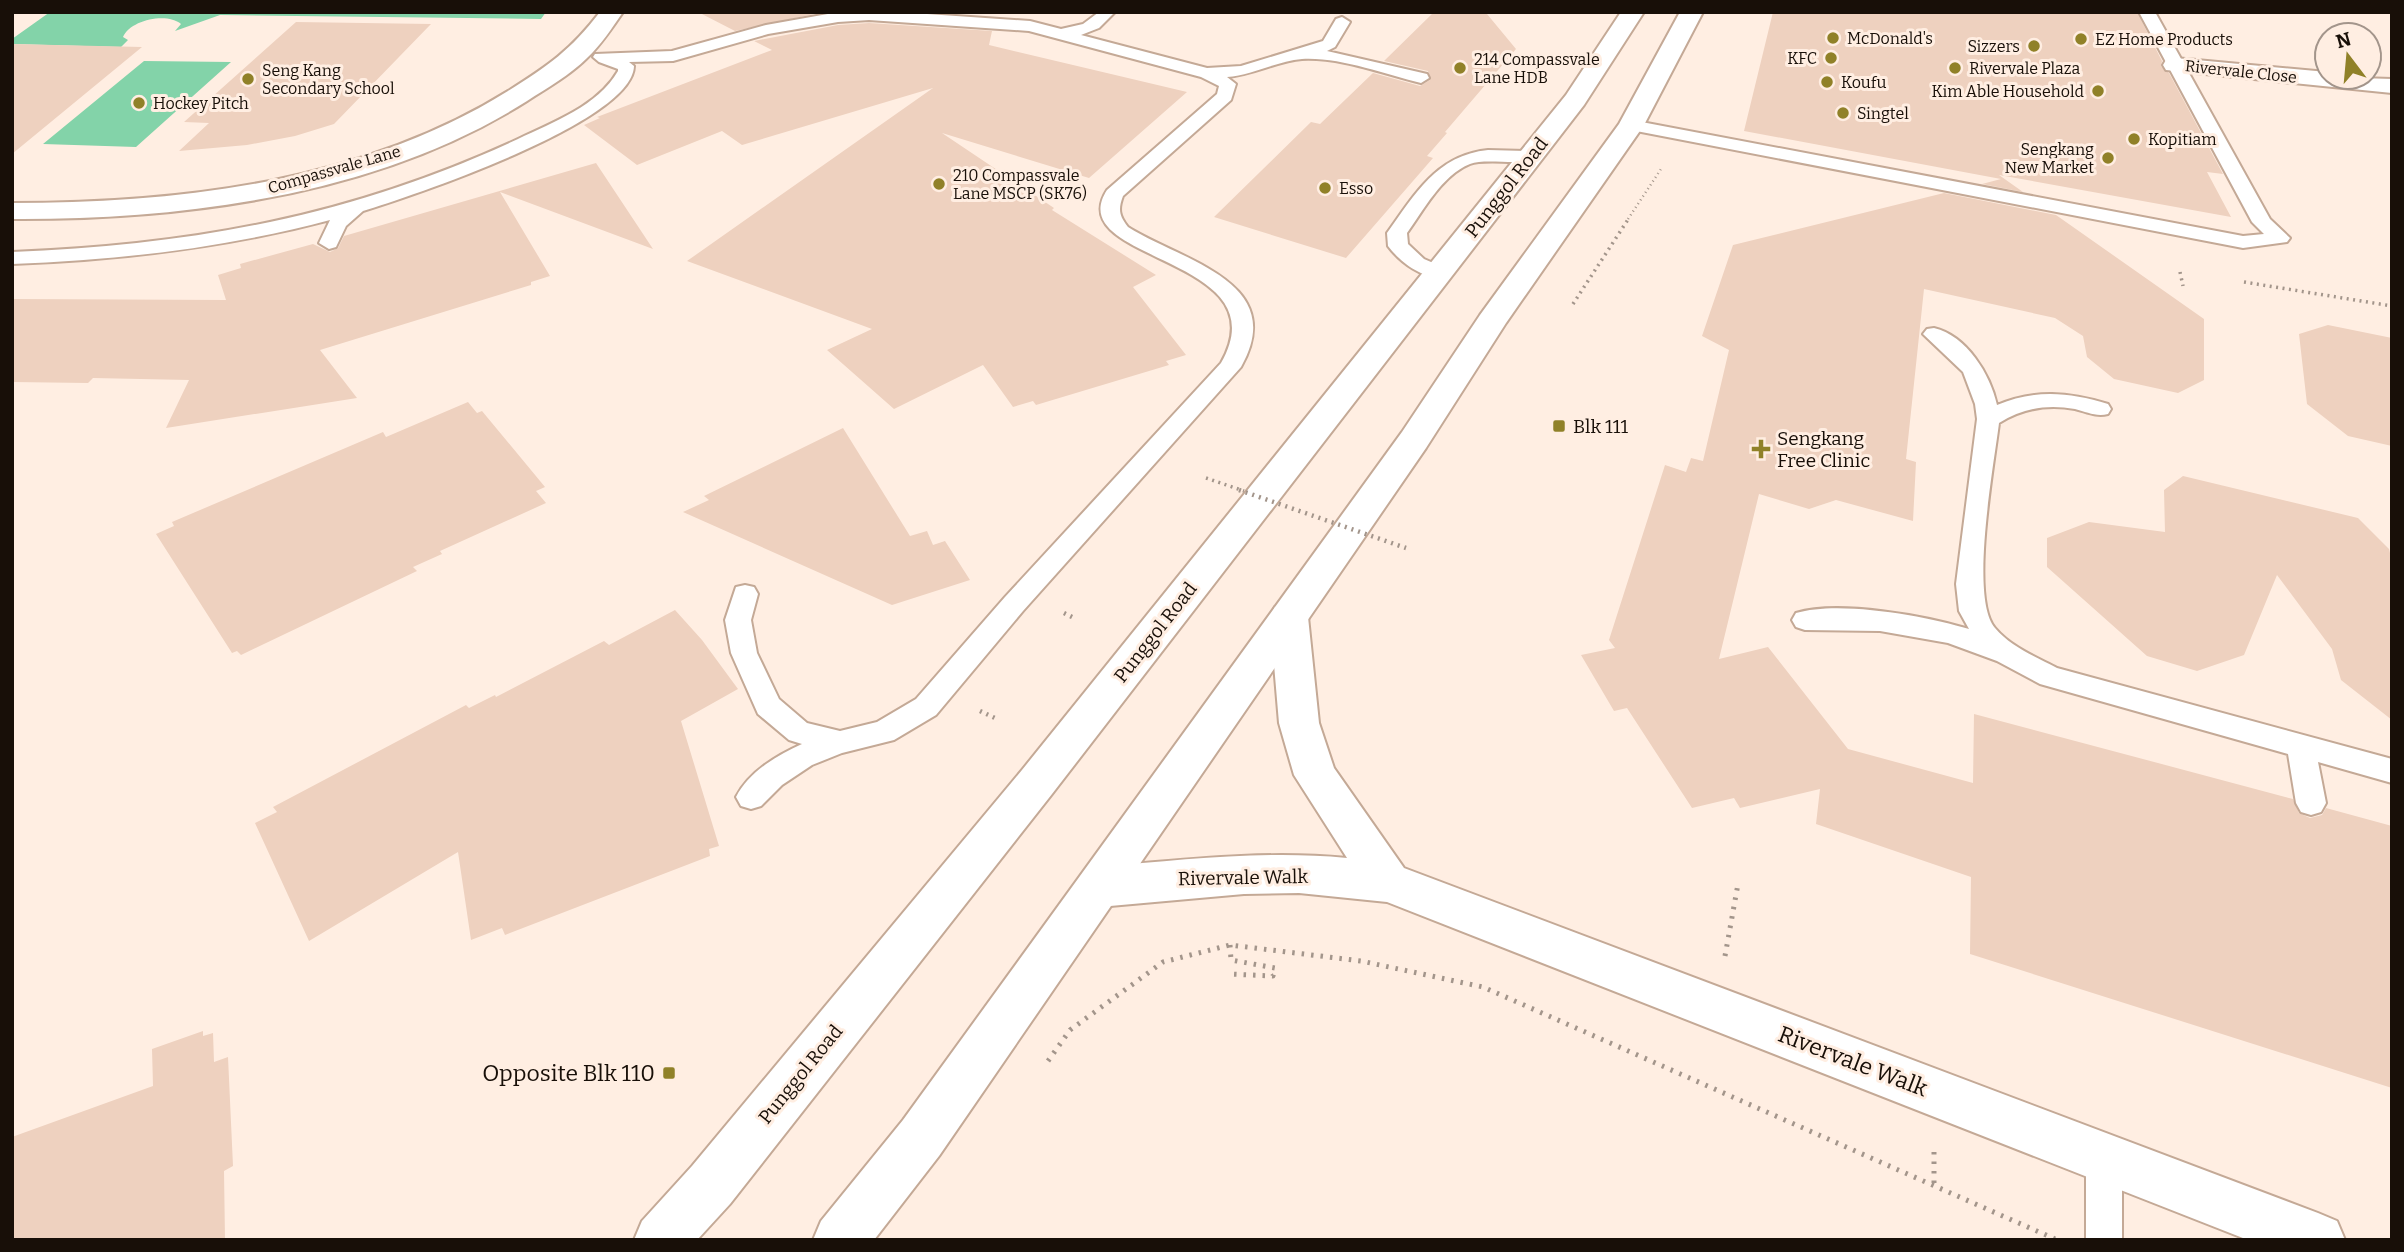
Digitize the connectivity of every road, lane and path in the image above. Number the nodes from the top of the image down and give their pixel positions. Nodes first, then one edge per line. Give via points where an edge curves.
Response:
1 (612, 12) edge
2 (1107, 12) edge
3 (1633, 12) edge
4 (1692, 12) edge
5 (2147, 12) edge
6 (1342, 22) dead end
7 (1065, 33) junction
8 (582, 49) junction
9 (1301, 54) junction
10 (2175, 65) junction
11 (1207, 73) junction
12 (1421, 78) dead end
13 (2392, 86) edge
14 (1631, 125) junction
15 (1682, 136) junction
16 (1530, 156) junction
17 (12, 191) edge
18 (363, 205) junction
19 (12, 211) edge
20 (329, 243) dead end
21 (12, 258) edge
22 (2177, 261) dead end
23 (1438, 272) junction
24 (2180, 272) junction
25 (2193, 274) dead end
26 (2233, 280) dead end
27 (2183, 286) dead end
28 (1573, 304) dead end
29 (2392, 306) edge
30 (1934, 334) dead end
31 (2100, 409) dead end
32 (1988, 419) junction
33 (1206, 478) dead end
34 (1406, 548) dead end
35 (745, 594) dead end
36 (1069, 616) dead end
37 (1289, 617) junction
38 (1076, 619) dead end
39 (1805, 620) dead end
40 (2009, 656) junction
41 (840, 742) junction
42 (2301, 745) junction
43 (2392, 771) edge
44 (751, 797) dead end
45 (2311, 803) dead end
46 (1388, 882) junction
47 (1738, 884) dead end
48 (1099, 887) junction
49 (1230, 945) junction
50 (1230, 974) dead end
51 (1714, 1008) junction
52 (1070, 1030) dead end
53 (2104, 1158) junction
54 (661, 1240) edge
55 (840, 1240) edge
56 (2056, 1240) edge
57 (2104, 1240) edge
58 (2318, 1240) edge

1 - 8 main road, Compassvale Lane
2 - 7 lane via 1086,29
3 - 16 main road, Punggol Road via 1575,100
4 - 14 main road
5 - 10 lane
6 - 9 lane via 1329,44
7 - 8 lane via 999,22 855,15 737,36 673,56 646,59
7 - 11 lane
8 - 17 main road, Compassvale Lane via 525,70 446,116 360,147 210,183 104,192
8 - 18 lane via 626,66 614,90 505,152
8 - 19 main road, Compassvale Lane via 514,101 478,120 346,169 195,202 86,211
9 - 11 lane via 1242,72
9 - 12 lane via 1338,57
10 - 13 main road, Rivervale Close
10 - 15 lane via 2262,222 2280,238 2243,242
11 - 41 lane via 1228,84 1225,96 1114,194 1108,212 1120,231 1193,265 1226,292 1244,326 1241,346 1230,367 926,707 884,732
14 - 15 lane
14 - 37 main road
15 - 28 path
16 - 23 main road, Punggol Road
16 - 23 lane via 1461,160 1397,233 1398,246 1417,263
18 - 20 lane via 338,223
18 - 21 lane via 214,242 76,257
22 - 24 path
23 - 54 main road, Punggol Road via 1028,793 711,1185
24 - 25 path
24 - 27 path
26 - 29 path
30 - 32 lane via 1975,371 1986,394
31 - 32 lane via 2051,398 2005,408
32 - 40 lane via 1969,584 1972,611 1985,635
33 - 34 path, bridge
35 - 41 lane via 738,620 744,653 768,705 799,732
36 - 38 path
37 - 46 main road via 1298,723 1315,775
37 - 48 main road
39 - 40 lane via 1912,623 1967,638
40 - 42 lane via 2050,677
41 - 44 lane via 791,762
42 - 43 lane
42 - 45 lane
46 - 48 main road, Rivervale Walk via 1299,873
46 - 51 main road, Rivervale Walk
47 - 51 path
48 - 55 main road via 921,1138
49 - 50 path via 1231,960 1275,968 1273,976
49 - 52 path via 1163,962
49 - 56 path via 1361,961 1483,987
51 - 53 main road, Rivervale Walk
53 - 57 lane
53 - 58 main road, Rivervale Walk

